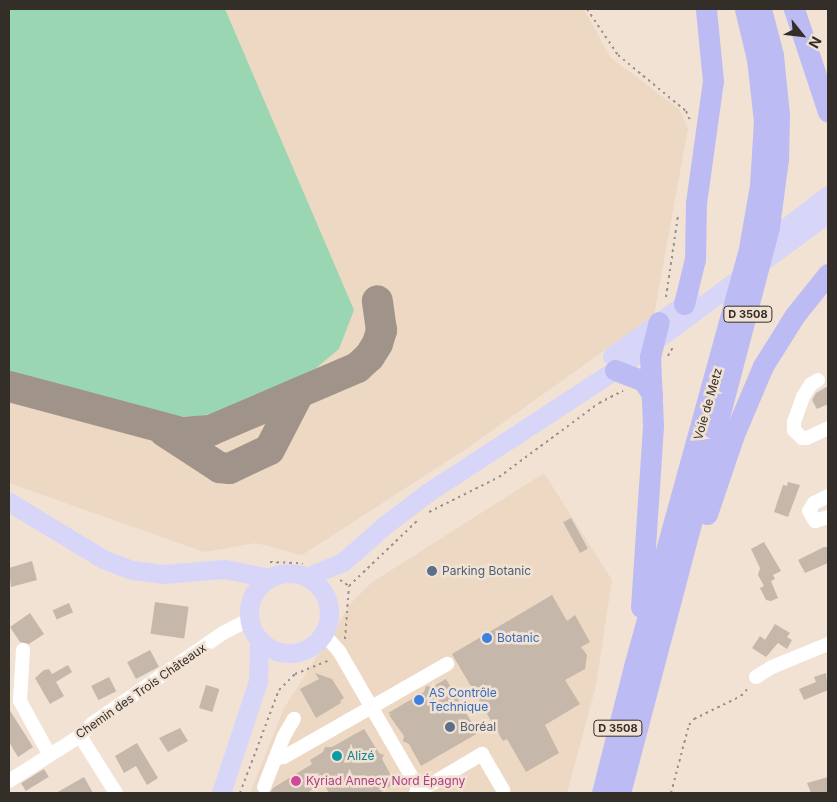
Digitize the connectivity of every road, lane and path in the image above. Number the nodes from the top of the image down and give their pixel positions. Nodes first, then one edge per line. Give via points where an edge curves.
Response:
1 (587, 9) edge
2 (706, 9) edge
3 (745, 9) edge
4 (761, 9) edge
5 (794, 9) edge
6 (828, 112) edge
7 (694, 127) dead end
8 (828, 195) edge
9 (679, 211) dead end
10 (828, 213) edge
11 (828, 274) edge
12 (684, 304) junction
13 (662, 319) junction
14 (651, 344) junction
15 (615, 370) junction
16 (818, 380) dead end
17 (630, 388) dead end
18 (652, 394) junction
19 (828, 428) edge
20 (490, 450) junction
21 (828, 496) edge
22 (9, 502) edge
23 (828, 518) edge
24 (344, 562) junction
25 (268, 570) junction
26 (307, 570) junction
27 (232, 571) junction
28 (326, 597) junction
29 (251, 600) junction
30 (250, 620) junction
31 (324, 634) junction
32 (259, 640) junction
33 (828, 644) edge
34 (342, 646) dead end
35 (23, 650) dead end
36 (291, 653) junction
37 (331, 659) dead end
38 (635, 662) junction
39 (447, 664) dead end
40 (756, 677) joint
41 (258, 681) junction
42 (368, 706) junction
43 (294, 719) dead end
44 (80, 736) junction
45 (49, 754) junction
46 (629, 754) junction
47 (275, 759) junction
48 (9, 781) edge
49 (264, 787) dead end
50 (504, 790) dead end
51 (116, 793) edge
52 (221, 793) edge
53 (240, 793) edge
54 (419, 793) edge
55 (602, 793) edge
56 (620, 793) edge
57 (671, 793) edge

1 - 7 path via 618,55 686,111
2 - 12 highway via 713,81 696,203 695,259
3 - 38 highway, Voie de Metz / D 3508 via 762,97 763,151 757,207 727,334
4 - 46 highway, Voie de Metz / D 3508 via 773,55 779,115 778,159 769,227
5 - 6 highway
8 - 12 main road
9 - 13 path
10 - 14 main road
11 - 46 highway via 787,327 751,391
12 - 13 main road
13 - 14 highway
13 - 20 main road
14 - 15 main road
14 - 18 highway
15 - 18 highway via 643,382
15 - 20 main road
16 - 19 street via 811,384 803,397 794,430 802,438 807,438
17 - 34 path via 599,403 499,477 428,512 371,562 349,586 347,631
18 - 38 highway via 645,576
20 - 24 main road via 395,516
21 - 23 street via 814,503 809,511 815,521
22 - 27 main road via 103,559 132,570 164,574
24 - 26 main road
24 - 28 main road
25 - 26 main road via 288,573
25 - 26 path via 290,560
25 - 27 main road
25 - 29 main road
26 - 28 main road
27 - 29 main road
28 - 31 main road via 329,609
29 - 30 main road
30 - 32 main road
30 - 44 street, Chemin des Trois Châteaux via 215,638 93,723
31 - 36 main road via 310,648
31 - 42 street via 339,651
32 - 36 main road via 279,652
32 - 41 main road
33 - 40 street
35 - 45 street via 20,701
36 - 41 main road
37 - 53 path via 295,674 279,690
38 - 55 highway, Voie de Metz / D 3508
39 - 42 street
40 - 57 path via 741,696 694,719 689,725
41 - 52 main road
42 - 47 street via 284,757
42 - 54 street
43 - 47 street
44 - 45 street, Chemin des Trois Châteaux
44 - 51 street
45 - 48 street, Chemin des Trois Châteaux
46 - 56 highway, Voie de Metz / D 3508
47 - 49 street
50 - 54 street via 482,754

